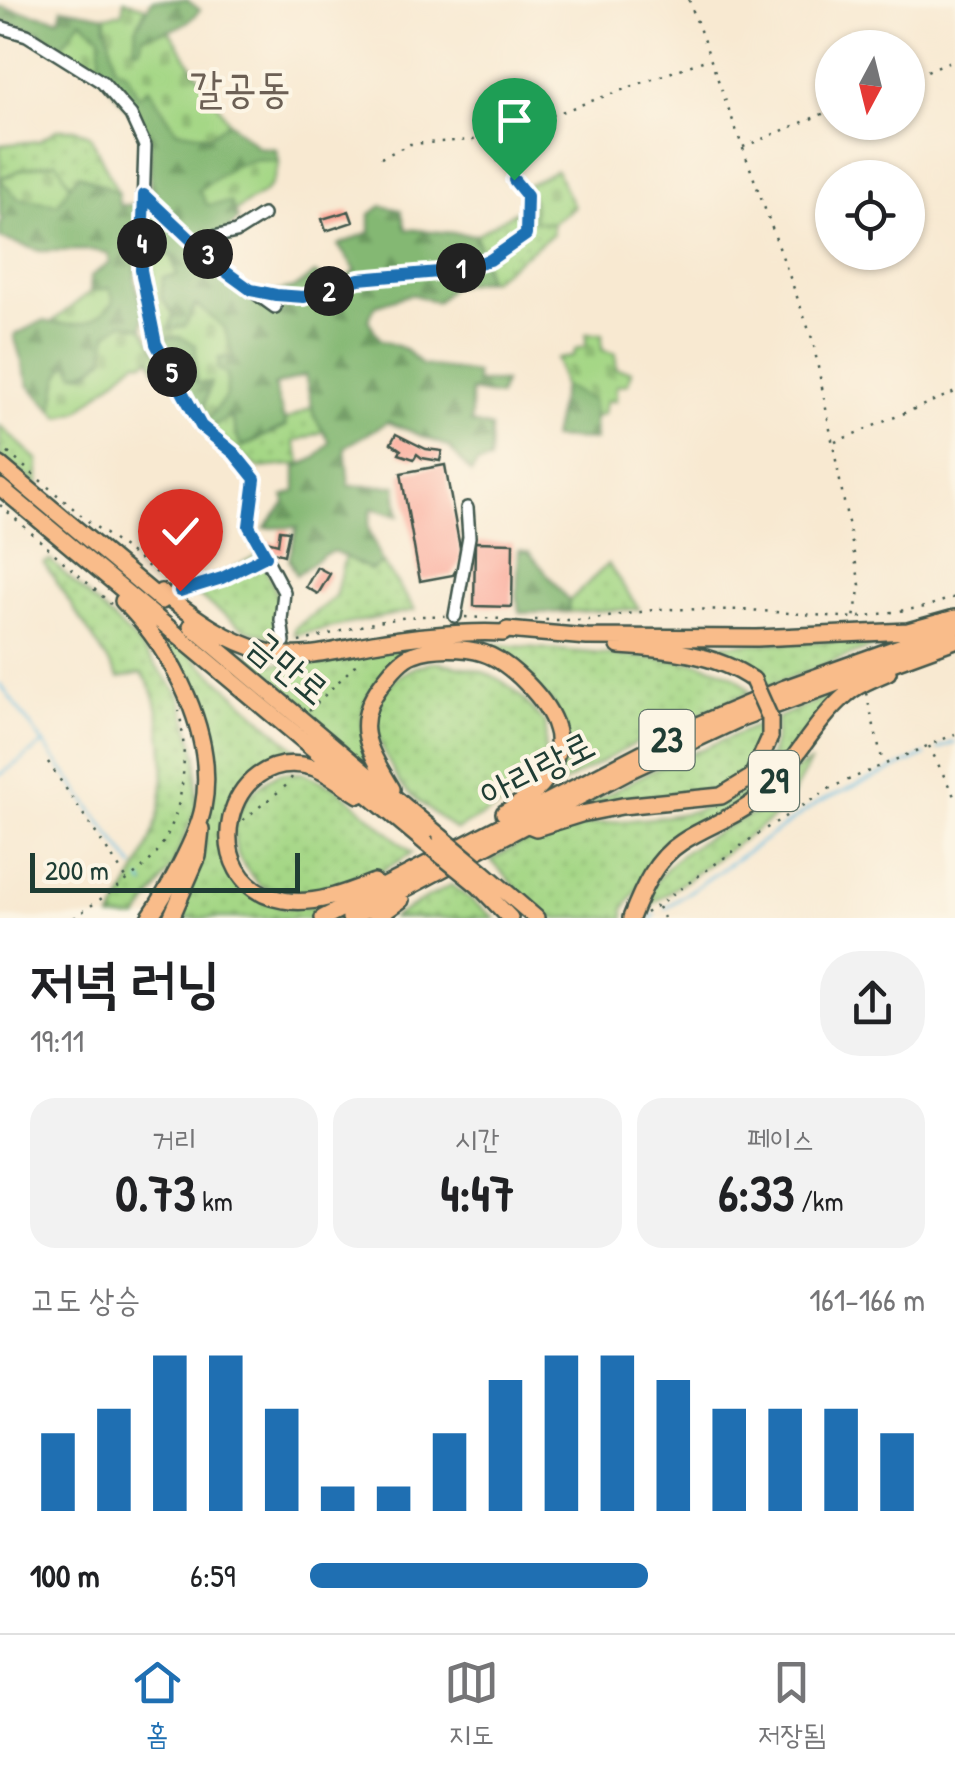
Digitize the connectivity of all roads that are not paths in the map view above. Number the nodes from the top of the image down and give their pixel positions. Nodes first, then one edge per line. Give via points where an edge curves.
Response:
1 (0, 27) edge
2 (144, 195) junction
3 (264, 214) dead end
4 (195, 241) junction
5 (274, 307) dead end
6 (0, 466) edge
7 (0, 486) edge
8 (467, 508) dead end
9 (98, 569) junction
10 (156, 596) junction
11 (455, 616) dead end
12 (955, 618) edge
13 (955, 627) edge
14 (504, 633) junction
15 (955, 640) edge
16 (284, 642) dead end
17 (900, 658) junction
18 (370, 793) junction
19 (399, 802) junction
20 (203, 810) junction
21 (527, 824) junction
22 (499, 826) junction
23 (434, 840) junction
24 (481, 879) junction
25 (397, 886) junction
26 (149, 918) edge
27 (171, 918) edge
28 (323, 918) edge
29 (350, 918) edge
30 (376, 918) edge
31 (510, 918) edge
32 (536, 918) edge
33 (631, 918) edge

1 - 2 street via 27,35 102,82 131,115 145,146
2 - 4 street
2 - 16 street via 141,270 156,344 201,426 255,479 249,526 284,592
3 - 4 street via 236,232
4 - 5 street
6 - 10 highway, 금만로
7 - 9 highway, 금만로
8 - 11 street via 469,538
9 - 18 highway, 금만로
9 - 20 highway via 142,620 184,690 205,757
10 - 14 highway via 160,592 214,632 269,652 313,654 415,636
10 - 19 highway, 금만로
12 - 14 highway via 908,631 757,638
13 - 22 highway, 아리랑로 / 23 via 688,729
14 - 21 highway, bridge via 666,650 731,665 753,680 765,701 770,737 752,777 722,796 622,806 536,828
15 - 17 highway, 아리랑로 / 23
17 - 21 highway, 아리랑로 / 23 via 744,718
17 - 33 highway, 29 via 895,668 834,706 762,795 666,855
18 - 23 highway, 금만로
18 - 25 highway via 363,798 314,767 276,768 242,790 226,831 229,849 239,873 264,895 284,900 344,894 381,879
19 - 22 highway via 363,726 370,699 412,654 484,652 516,672 557,729 548,776 503,814
19 - 23 highway, 금만로
20 - 26 highway
20 - 27 highway via 198,856
21 - 25 highway, 아리랑로 / 23
22 - 25 highway, 아리랑로 / 23
23 - 24 highway, 금만로, bridge
24 - 31 highway, 금만로
24 - 32 highway, 금만로
25 - 28 highway, 아리랑로 / 23
25 - 29 highway, 아리랑로 / 23
25 - 30 highway via 402,899

